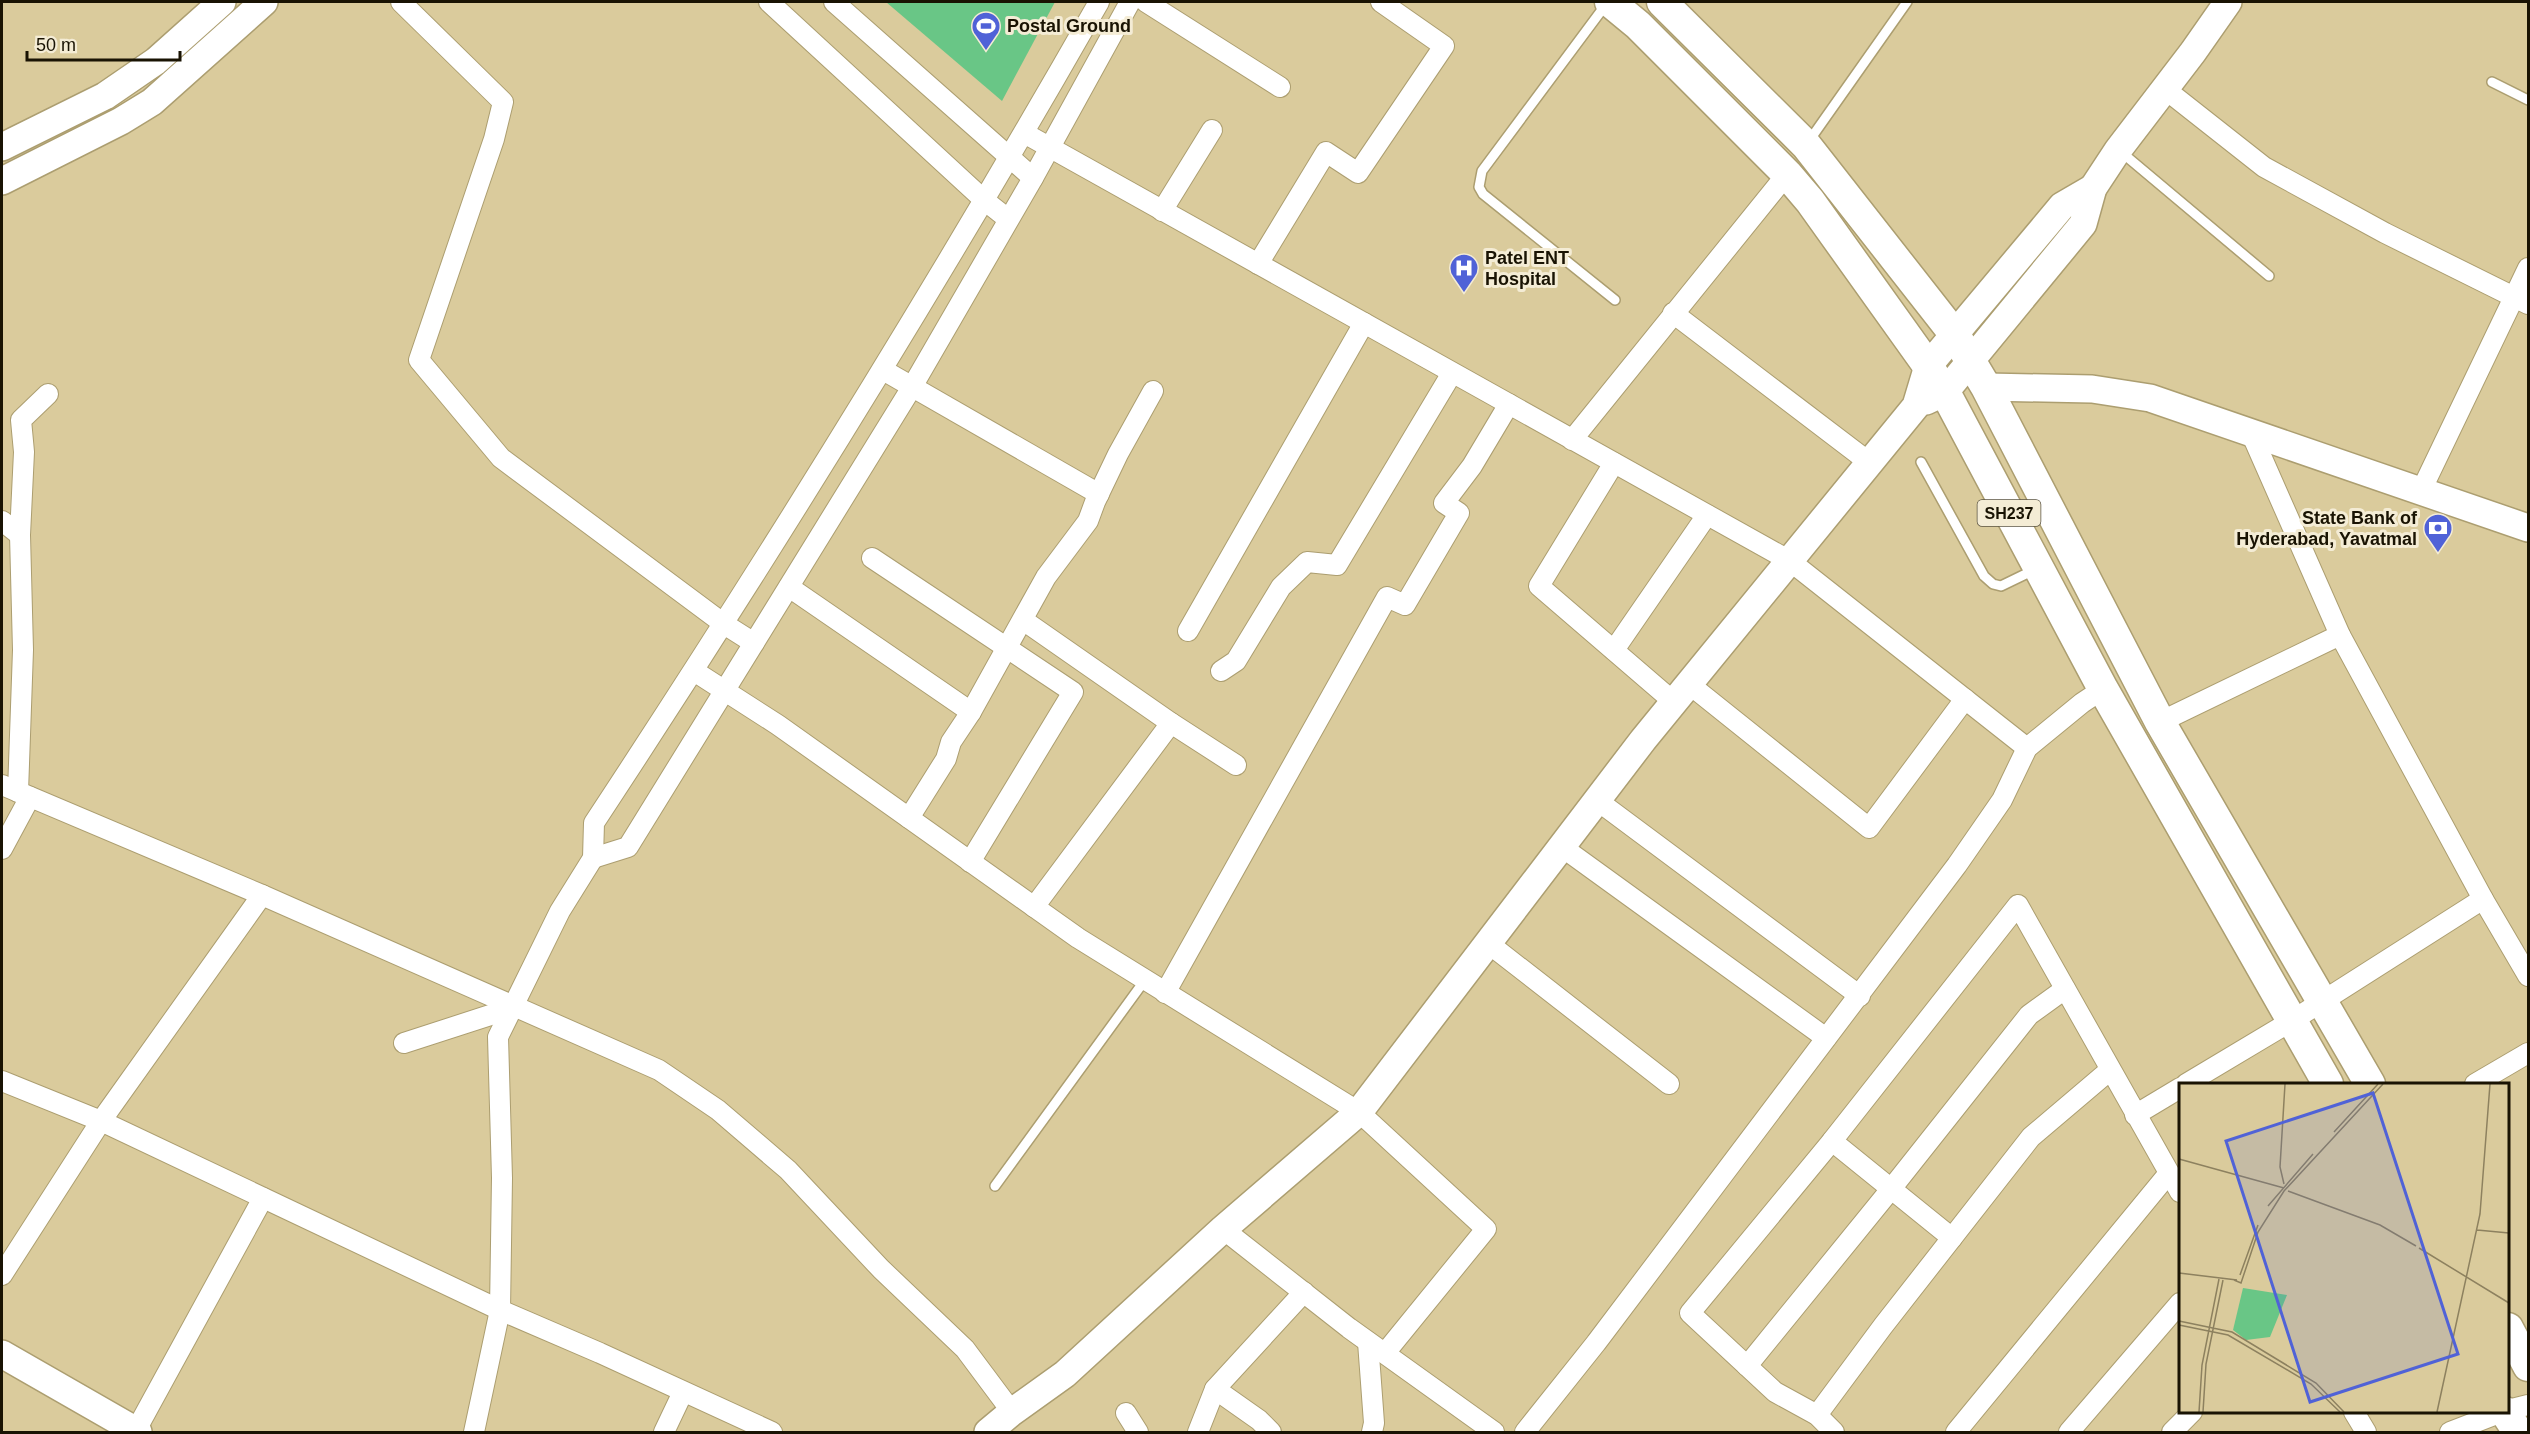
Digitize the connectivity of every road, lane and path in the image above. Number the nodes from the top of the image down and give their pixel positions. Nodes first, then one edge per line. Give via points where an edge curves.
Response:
1 (222, 2) edge
2 (264, 2) edge
3 (401, 2) edge
4 (769, 2) edge
5 (834, 2) edge
6 (1099, 2) edge
7 (1130, 2) edge
8 (1146, 2) edge
9 (1381, 2) edge
10 (1609, 2) edge
11 (1662, 2) edge
12 (1907, 2) edge
13 (2228, 2) edge
14 (2492, 82) dead end
15 (1280, 87) dead end
16 (2165, 89) junction
17 (105, 96) junction
18 (2529, 100) edge
19 (121, 121) junction
20 (1212, 130) dead end
21 (1024, 133) junction
22 (1806, 145) junction
23 (3, 146) edge
24 (1050, 148) junction
25 (2118, 150) junction
26 (1009, 158) junction
27 (1787, 174) junction
28 (9, 177) edge
29 (1034, 178) junction
30 (2093, 188) junction
31 (984, 200) junction
32 (1162, 211) junction
33 (1008, 219) junction
34 (1258, 264) junction
35 (2529, 268) edge
36 (2269, 276) dead end
37 (1615, 300) dead end
38 (2521, 300) edge
39 (1673, 313) junction
40 (1364, 323) junction
41 (1955, 335) junction
42 (1971, 361) junction
43 (1928, 366) junction
44 (883, 370) junction
45 (1452, 373) junction
46 (912, 387) junction
47 (1986, 387) junction
48 (1153, 391) dead end
49 (1945, 392) junction
50 (48, 394) dead end
51 (1509, 404) junction
52 (1916, 406) junction
53 (2251, 433) junction
54 (1572, 440) junction
55 (1921, 462) dead end
56 (1614, 463) junction
57 (1870, 463) junction
58 (2421, 491) junction
59 (1099, 494) junction
60 (1707, 515) junction
61 (2, 521) edge
62 (2529, 528) edge
63 (20, 535) junction
64 (872, 558) dead end
65 (1790, 561) junction
66 (2038, 568) junction
67 (789, 586) junction
68 (1023, 620) junction
69 (724, 624) junction
70 (1188, 631) dead end
71 (2340, 635) junction
72 (754, 643) junction
73 (1007, 648) junction
74 (1614, 650) junction
75 (694, 671) junction
76 (1221, 671) dead end
77 (2103, 689) junction
78 (725, 691) junction
79 (1682, 693) junction
80 (1965, 699) junction
81 (971, 712) junction
82 (2160, 722) junction
83 (1171, 723) junction
84 (2027, 747) junction
85 (1236, 765) dead end
86 (16, 791) edge
87 (1598, 801) junction
88 (909, 818) junction
89 (1562, 847) junction
90 (2, 849) edge
91 (970, 862) junction
92 (590, 863) junction
93 (262, 895) junction
94 (2483, 899) junction
95 (1034, 907) junction
96 (1488, 943) junction
97 (2529, 976) edge
98 (1145, 980) junction
99 (2065, 989) junction
100 (1166, 993) junction
101 (1860, 996) junction
102 (2321, 1002) junction
103 (515, 1006) junction
104 (2293, 1020) junction
105 (1826, 1038) junction
106 (404, 1043) dead end
107 (2529, 1053) edge
108 (2110, 1070) junction
109 (2, 1081) edge
110 (2188, 1083) edge
111 (2327, 1083) edge
112 (2369, 1083) edge
113 (2477, 1083) edge
114 (1669, 1084) dead end
115 (2179, 1089) edge
116 (1359, 1112) junction
117 (2135, 1115) junction
118 (101, 1121) junction
119 (1832, 1141) junction
120 (2169, 1173) junction
121 (995, 1186) dead end
122 (1892, 1189) junction
123 (2179, 1189) edge
124 (263, 1198) junction
125 (1223, 1229) junction
126 (1952, 1238) junction
127 (2, 1275) edge
128 (1304, 1292) junction
129 (2179, 1305) edge
130 (500, 1310) junction
131 (2509, 1330) edge
132 (1368, 1342) junction
133 (1385, 1353) junction
134 (2, 1354) edge
135 (1747, 1366) junction
136 (2529, 1366) edge
137 (1215, 1389) junction
138 (683, 1392) junction
139 (2529, 1405) edge
140 (2509, 1410) edge
141 (1012, 1412) junction
142 (1126, 1413) dead end
143 (2191, 1413) edge
144 (2355, 1413) edge
145 (2501, 1413) edge
146 (2506, 1413) edge
147 (1817, 1415) junction
148 (1471, 1426) edge
149 (2473, 1427) edge
150 (136, 1432) edge
151 (474, 1432) edge
152 (664, 1432) edge
153 (772, 1432) edge
154 (987, 1432) edge
155 (1138, 1432) edge
156 (1198, 1432) edge
157 (1271, 1432) edge
158 (1372, 1432) edge
159 (1494, 1432) edge
160 (1525, 1432) edge
161 (1834, 1432) edge
162 (1956, 1432) edge
163 (2069, 1432) edge
164 (2172, 1432) edge
165 (2366, 1432) edge
166 (2450, 1432) edge
167 (2518, 1432) edge

1 - 17 main road via 156,61
2 - 19 main road via 152,102
3 - 69 street via 503,102 419,360 501,458
4 - 31 street
5 - 26 street
6 - 21 street
7 - 24 street
8 - 15 street
9 - 34 street via 1444,46 1358,173 1326,152
10 - 27 main road, SH237
10 - 37 lane via 1482,171 1479,187 1482,194
11 - 22 main road, SH237
12 - 22 lane
13 - 16 main road
14 - 18 lane
16 - 25 main road
16 - 38 street via 2264,167 2385,233
17 - 19 main road
17 - 23 main road
19 - 28 main road
20 - 32 street
21 - 24 street
21 - 26 street
22 - 41 main road, SH237
24 - 29 street
24 - 32 street
25 - 30 main road
25 - 36 lane
26 - 29 street
26 - 31 street
27 - 39 street
27 - 43 main road, SH237
29 - 33 street
30 - 41 main road via 2062,206
30 - 42 main road via 2083,224
31 - 33 street
31 - 44 street
32 - 34 street
33 - 46 street
34 - 40 street
35 - 38 street
38 - 58 street
39 - 54 street
39 - 57 street
40 - 45 street
40 - 70 street
41 - 42 main road, SH237
41 - 43 main road
42 - 47 main road, SH237
42 - 49 main road
43 - 49 main road, SH237
43 - 52 main road
44 - 46 street
44 - 69 street
45 - 51 street
45 - 76 street via 1337,565 1307,562 1281,587 1236,661
46 - 59 street
46 - 67 street
47 - 53 main road via 2092,389 2150,398
47 - 82 main road, SH237
48 - 59 street
49 - 52 main road
49 - 66 main road, SH237
50 - 63 street via 21,420 24,452
51 - 54 street
51 - 100 street via 1472,466 1444,503 1459,513 1405,605 1387,597
52 - 57 main road
53 - 58 main road
53 - 71 street
54 - 56 street
55 - 66 lane via 1984,576 1993,584 2006,586
56 - 60 street
56 - 74 street via 1539,586
57 - 65 main road
58 - 62 main road
59 - 68 street via 1088,521 1046,577
60 - 65 street
60 - 74 street
61 - 63 street
63 - 86 street via 22,650
64 - 73 street
65 - 79 main road
65 - 80 street
66 - 77 main road, SH237
67 - 72 street
67 - 81 street
68 - 73 street
68 - 83 street
69 - 72 street
69 - 75 street
71 - 82 street
71 - 94 street
72 - 78 street
73 - 81 street
73 - 91 street via 1073,692
74 - 79 street
75 - 78 street
75 - 92 street via 594,823
77 - 84 street
77 - 104 main road, SH237
78 - 88 street
78 - 92 street via 628,847
79 - 80 street via 1869,828
79 - 87 main road
80 - 84 street
81 - 88 street
82 - 102 main road, SH237
83 - 85 street
83 - 95 street
84 - 101 street via 2002,800
86 - 90 street
86 - 93 street
87 - 89 main road
87 - 101 street
88 - 91 street
89 - 96 main road
89 - 105 street
91 - 95 street
92 - 103 street via 560,911
93 - 103 street
93 - 118 street
94 - 97 street
94 - 102 street
95 - 98 street
96 - 114 street
96 - 116 main road
98 - 100 street
98 - 121 lane
99 - 108 street
99 - 119 street via 2018,905
99 - 122 street via 2029,1015
100 - 116 street
101 - 105 street
102 - 104 street
102 - 112 main road, SH237
103 - 106 street
103 - 130 street via 498,1037
103 - 141 street via 659,1070 718,1110 788,1170 881,1269 965,1349
104 - 110 street
104 - 111 main road, SH237
105 - 160 street
107 - 113 street
108 - 117 street
108 - 126 street via 2031,1137
109 - 118 street
115 - 117 street
116 - 125 main road
116 - 133 street via 1486,1229
117 - 120 street
118 - 124 street
118 - 127 street
119 - 122 street
119 - 135 street via 1690,1313
120 - 123 street
120 - 162 street
122 - 126 street
122 - 135 street
124 - 130 street
124 - 150 street
125 - 128 street
125 - 141 main road via 1054,1382
126 - 147 street
128 - 132 street
128 - 137 street
129 - 163 street
130 - 138 street
130 - 151 street
131 - 136 main road
132 - 133 street
132 - 158 street
133 - 148 street
134 - 150 main road
135 - 147 street via 1775,1392
137 - 156 street
137 - 157 street
138 - 152 street
138 - 153 street
139 - 140 street
141 - 154 main road
142 - 155 street
143 - 164 street
144 - 165 street
145 - 149 street
146 - 167 main road
147 - 161 street
148 - 159 street
149 - 166 street

